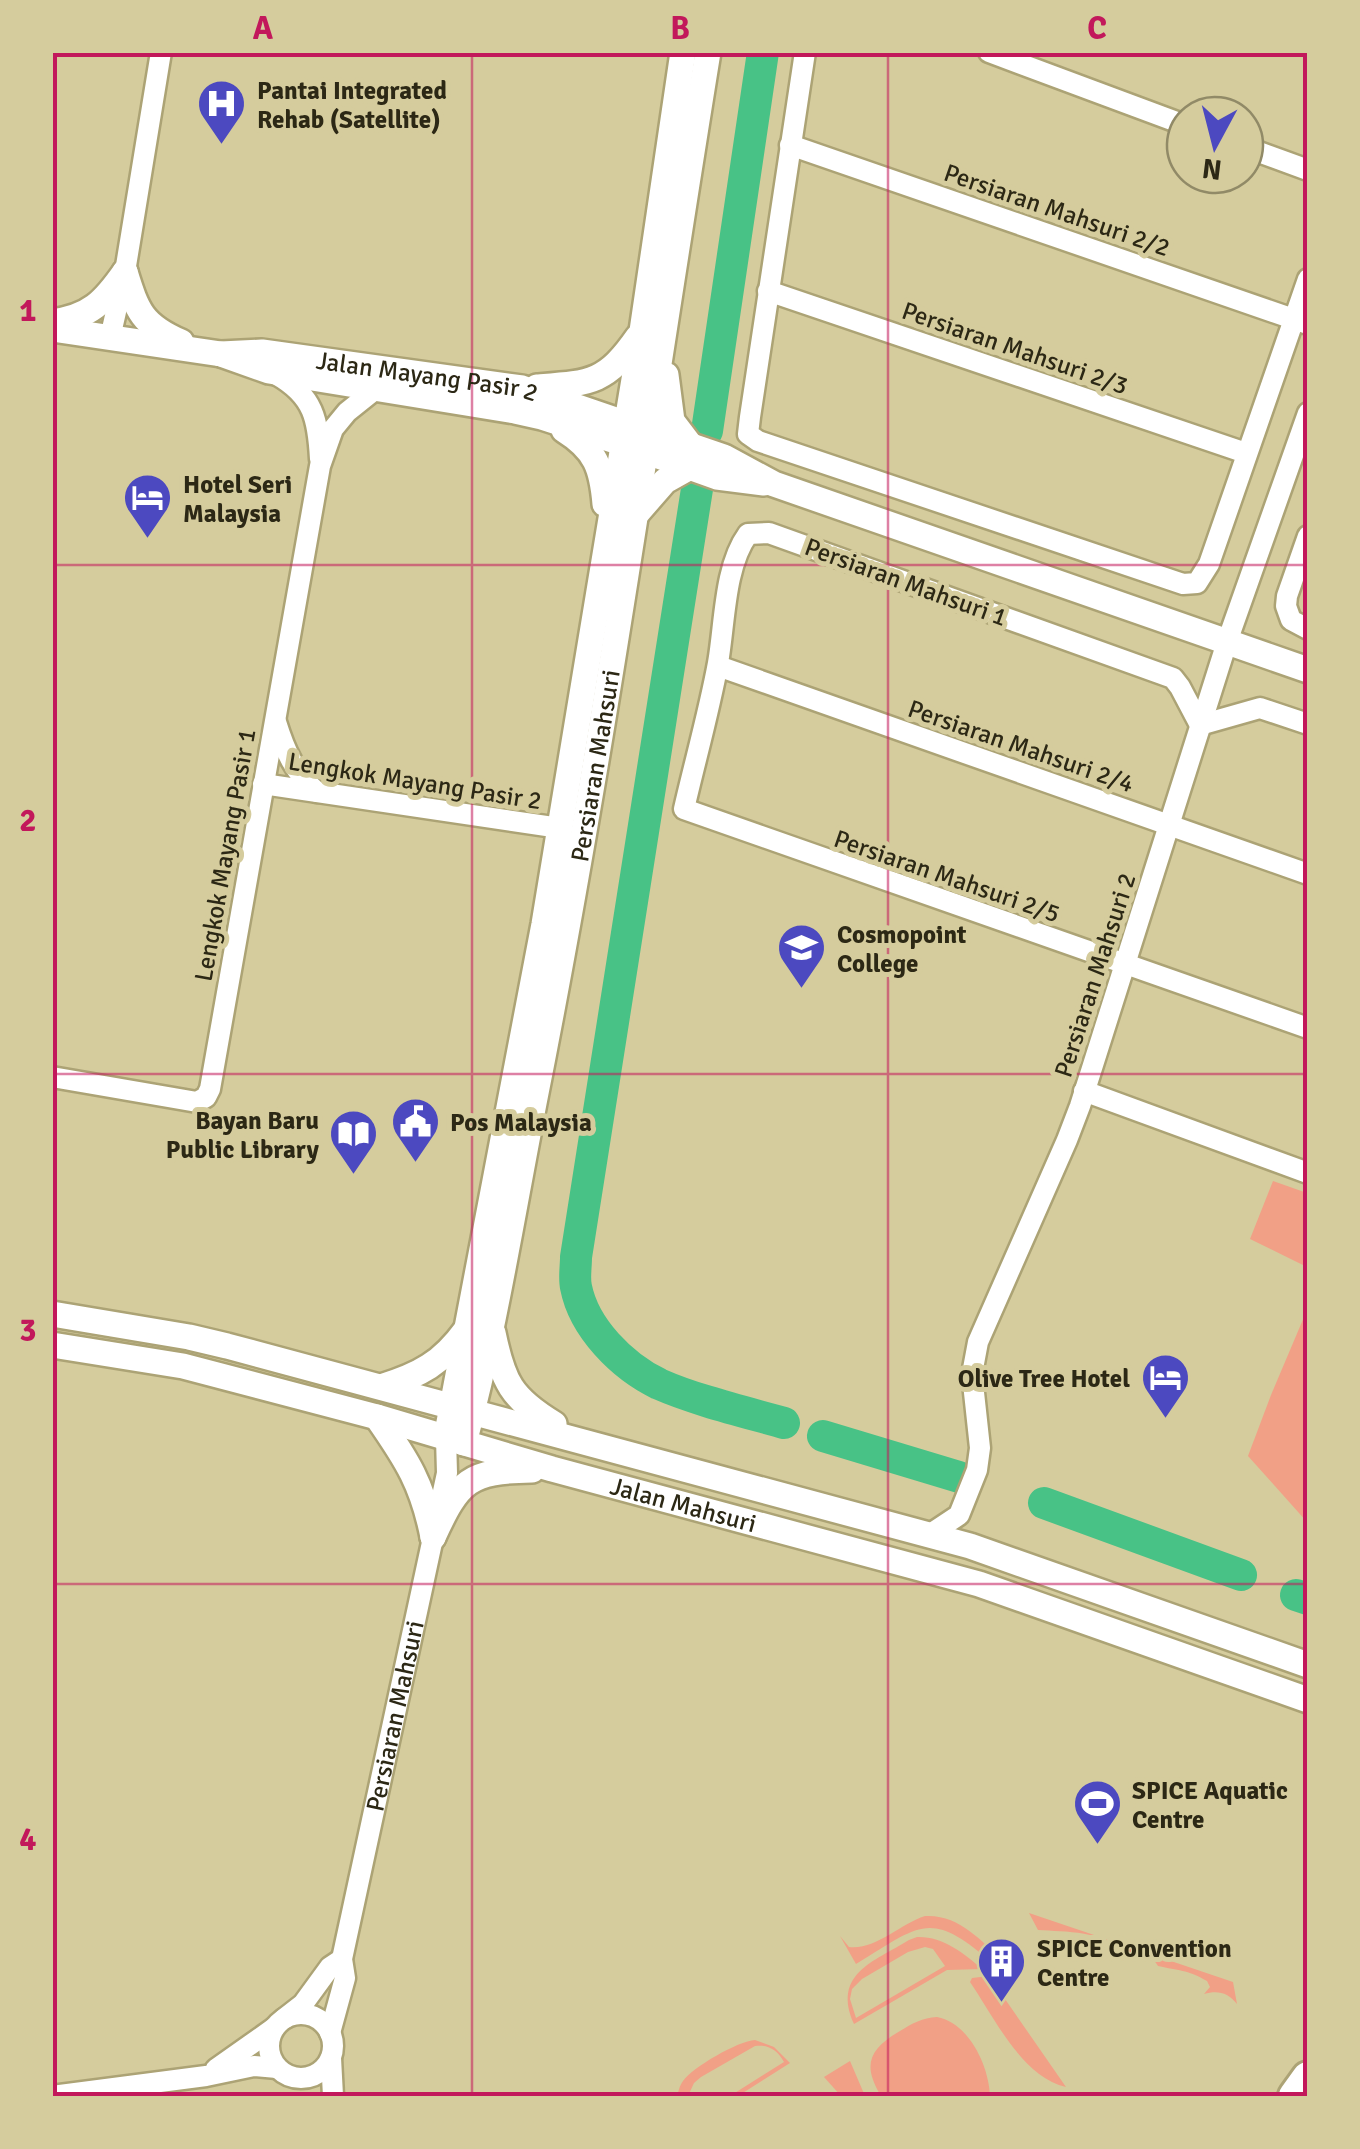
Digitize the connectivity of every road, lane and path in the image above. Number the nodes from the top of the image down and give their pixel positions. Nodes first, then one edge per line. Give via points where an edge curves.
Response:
1 (161, 52) edge
2 (683, 52) edge
3 (708, 52) edge
4 (806, 52) edge
5 (989, 52) edge
6 (1165, 117) edge
7 (790, 144) junction
8 (1265, 154) edge
9 (1308, 170) edge
10 (125, 272) junction
11 (1308, 279) edge
12 (768, 291) junction
13 (1301, 321) edge
14 (52, 326) edge
15 (653, 331) junction
16 (110, 338) junction
17 (212, 353) junction
18 (269, 371) junction
19 (377, 388) junction
20 (522, 388) junction
21 (1308, 413) edge
22 (542, 417) junction
23 (635, 438) junction
24 (1246, 453) junction
25 (690, 457) junction
26 (320, 466) junction
27 (637, 514) junction
28 (608, 534) junction
29 (1308, 536) edge
30 (1308, 629) edge
31 (1227, 642) junction
32 (718, 666) junction
33 (1308, 670) edge
34 (274, 718) junction
35 (1308, 724) edge
36 (1200, 725) junction
37 (263, 784) junction
38 (317, 792) junction
39 (684, 809) joint
40 (1169, 824) junction
41 (560, 828) junction
42 (1308, 874) edge
43 (1124, 965) junction
44 (1308, 1028) edge
45 (52, 1077) edge
46 (1084, 1091) junction
47 (1308, 1172) edge
48 (52, 1314) edge
49 (479, 1326) junction
50 (52, 1344) edge
51 (382, 1386) junction
52 (462, 1408) junction
53 (377, 1418) junction
54 (580, 1439) junction
55 (455, 1440) junction
56 (552, 1469) junction
57 (929, 1535) junction
58 (433, 1537) junction
59 (1308, 1665) edge
60 (1308, 1700) edge
61 (342, 1959) junction
62 (278, 2024) junction
63 (330, 2033) junction
64 (330, 2058) junction
65 (282, 2071) junction
66 (206, 2076) junction
67 (1308, 2078) edge
68 (52, 2096) edge
69 (308, 2096) edge
70 (333, 2096) edge
71 (1296, 2096) edge

1 - 10 street
2 - 15 street, Persiaran Mahsuri
3 - 15 street, Persiaran Mahsuri
4 - 7 street
5 - 6 street
7 - 12 street
7 - 13 street, Persiaran Mahsuri 2/2
8 - 9 street
10 - 14 street via 106,299
10 - 16 street
10 - 17 street via 136,310 167,336
11 - 13 street
12 - 24 street, Persiaran Mahsuri 2/3
12 - 24 street via 748,434 758,440 1184,584 1198,583 1209,564
13 - 24 street
14 - 16 street, Jalan Mayang Pasir 2
15 - 20 street via 601,377
15 - 23 street, Persiaran Mahsuri
15 - 25 street via 670,413
16 - 17 street, Jalan Mayang Pasir 2
17 - 18 street, Jalan Mayang Pasir 2
17 - 20 street, Jalan Mayang Pasir 2 via 262,352
18 - 19 street, Jalan Mayang Pasir 2
18 - 26 street, Lengkok Mayang Pasir 1 via 308,398
19 - 22 street, Jalan Mayang Pasir 2
19 - 26 street, Lengkok Mayang Pasir 1 via 346,412
20 - 23 street, Jalan Mayang Pasir 2
21 - 31 street, Persiaran Mahsuri 2
22 - 23 street, Jalan Mayang Pasir 2
22 - 28 street via 592,454 603,480
23 - 25 street, Persiaran Mahsuri 1
23 - 27 street, Persiaran Mahsuri
23 - 28 street, Persiaran Mahsuri
25 - 27 street
25 - 31 street, Persiaran Mahsuri 1 via 722,478 774,484
26 - 34 street, Lengkok Mayang Pasir 1
27 - 49 street, Persiaran Mahsuri via 562,969
28 - 41 street, Persiaran Mahsuri
29 - 30 street via 1286,596 1291,620
31 - 33 street, Persiaran Mahsuri 1
31 - 36 street, Persiaran Mahsuri 2
32 - 36 street, Persiaran Mahsuri 1 via 738,549 748,534 769,533 1173,678
32 - 39 street, Persiaran Mahsuri 1
32 - 40 street, Persiaran Mahsuri 2/4
34 - 37 street, Lengkok Mayang Pasir 1
34 - 38 street via 288,759
35 - 36 street via 1260,708
36 - 40 street, Persiaran Mahsuri 2
37 - 38 street, Lengkok Mayang Pasir 2
37 - 45 street, Lengkok Mayang Pasir 1 via 206,1097 197,1102
38 - 41 street, Lengkok Mayang Pasir 2
39 - 43 street, Persiaran Mahsuri 2/5
40 - 42 street, Persiaran Mahsuri 2/4
40 - 43 street, Persiaran Mahsuri 2
41 - 49 street, Persiaran Mahsuri
43 - 44 street, Persiaran Mahsuri 2/5
43 - 46 street, Persiaran Mahsuri 2
46 - 47 street
46 - 57 street, Persiaran Mahsuri 2 via 978,1342 977,1470 959,1515
48 - 51 street, Jalan Mahsuri via 188,1337
49 - 51 street via 422,1372
49 - 52 street, Persiaran Mahsuri
49 - 54 street via 517,1397
50 - 53 street, Jalan Mahsuri via 183,1366
51 - 52 street, Jalan Mahsuri
52 - 54 street, Jalan Mahsuri
52 - 55 street, Persiaran Mahsuri
53 - 55 street, Jalan Mahsuri
53 - 58 street via 418,1481
54 - 57 street, Jalan Mahsuri
55 - 56 street, Jalan Mahsuri
55 - 58 street, Persiaran Mahsuri
56 - 58 street via 502,1470 469,1480
56 - 60 street, Jalan Mahsuri via 979,1584
57 - 59 street, Jalan Mahsuri
58 - 61 street, Persiaran Mahsuri
61 - 62 street, Persiaran Mahsuri
61 - 63 street, Persiaran Mahsuri via 345,1978
62 - 63 street via 309,2015
62 - 65 street via 268,2043
62 - 66 street, Persiaran Mahsuri
63 - 64 street
64 - 65 street via 307,2077
64 - 70 street
65 - 66 street, Persiaran Mahsuri via 254,2066
65 - 69 street
66 - 68 street, Persiaran Mahsuri
67 - 71 main road

